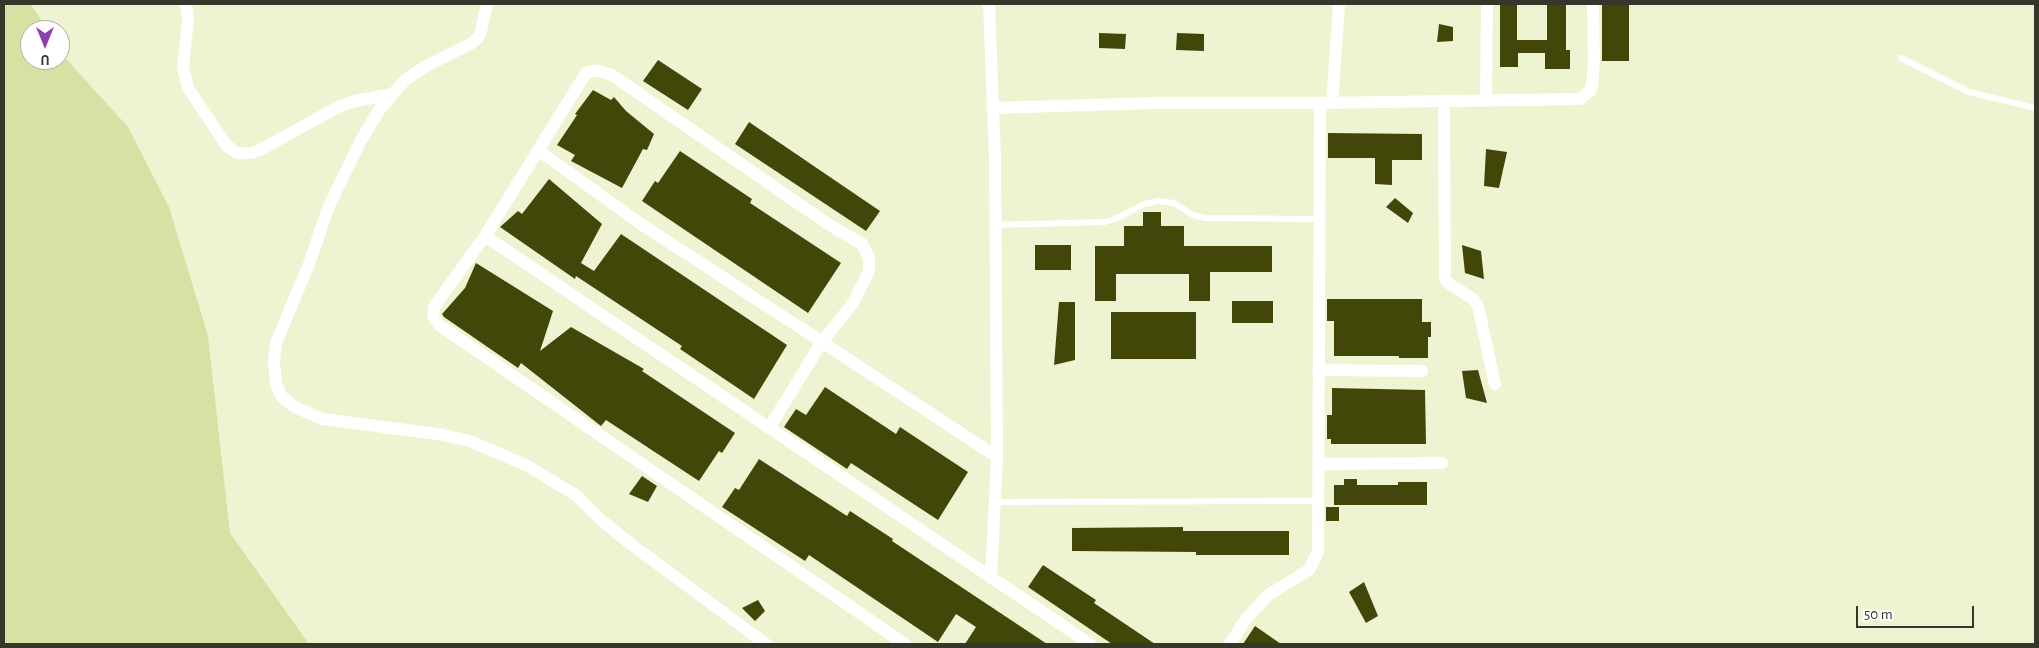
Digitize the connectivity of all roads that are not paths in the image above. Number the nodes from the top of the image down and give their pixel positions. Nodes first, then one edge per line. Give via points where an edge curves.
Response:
1 (186, 4) edge
2 (487, 4) edge
3 (989, 4) edge
4 (1339, 4) edge
5 (1487, 4) edge
6 (1593, 4) edge
7 (1901, 58) dead end
8 (393, 94) junction
9 (1486, 101) junction
10 (1444, 102) junction
11 (1326, 103) junction
12 (992, 108) junction
13 (2035, 108) edge
14 (538, 150) junction
15 (1319, 219) junction
16 (994, 226) junction
17 (485, 236) junction
18 (822, 342) junction
19 (1318, 370) junction
20 (1422, 371) dead end
21 (1495, 384) dead end
22 (768, 428) junction
23 (997, 456) junction
24 (1442, 463) dead end
25 (1318, 464) junction
26 (1318, 501) junction
27 (995, 502) junction
28 (991, 578) junction
29 (766, 644) edge
30 (905, 644) edge
31 (1090, 644) edge
32 (1230, 644) edge

1 - 8 street via 188,28 183,67 188,88 227,146 237,153 260,150 355,100
2 - 8 street via 478,38 404,81
3 - 12 street
4 - 11 street
5 - 9 street
6 - 9 street via 1594,62 1592,86 1588,93 1580,100
7 - 13 lane via 1968,92
8 - 29 street via 361,140 328,208 276,343 276,384 282,396 295,407 322,419 470,441 528,466 577,496 632,545
9 - 10 street
10 - 11 street
10 - 21 street via 1444,274 1448,283 1473,299 1478,306
11 - 12 street via 1155,103
11 - 15 street
12 - 16 street
14 - 17 street
14 - 18 street via 641,224
14 - 18 street via 586,73 599,71 612,75 862,244 869,258 869,270 853,303
15 - 16 lane via 1206,218 1193,215 1174,203 1158,201 1105,222
15 - 19 street
16 - 23 street
17 - 22 street
17 - 30 street via 434,307 433,316 439,325
18 - 22 street
18 - 23 street
19 - 20 street
19 - 25 street
22 - 28 street
23 - 27 street
24 - 25 street
25 - 26 street
26 - 27 lane
26 - 32 street via 1318,552 1315,561 1309,570 1268,595 1246,619
27 - 28 street
28 - 31 street

